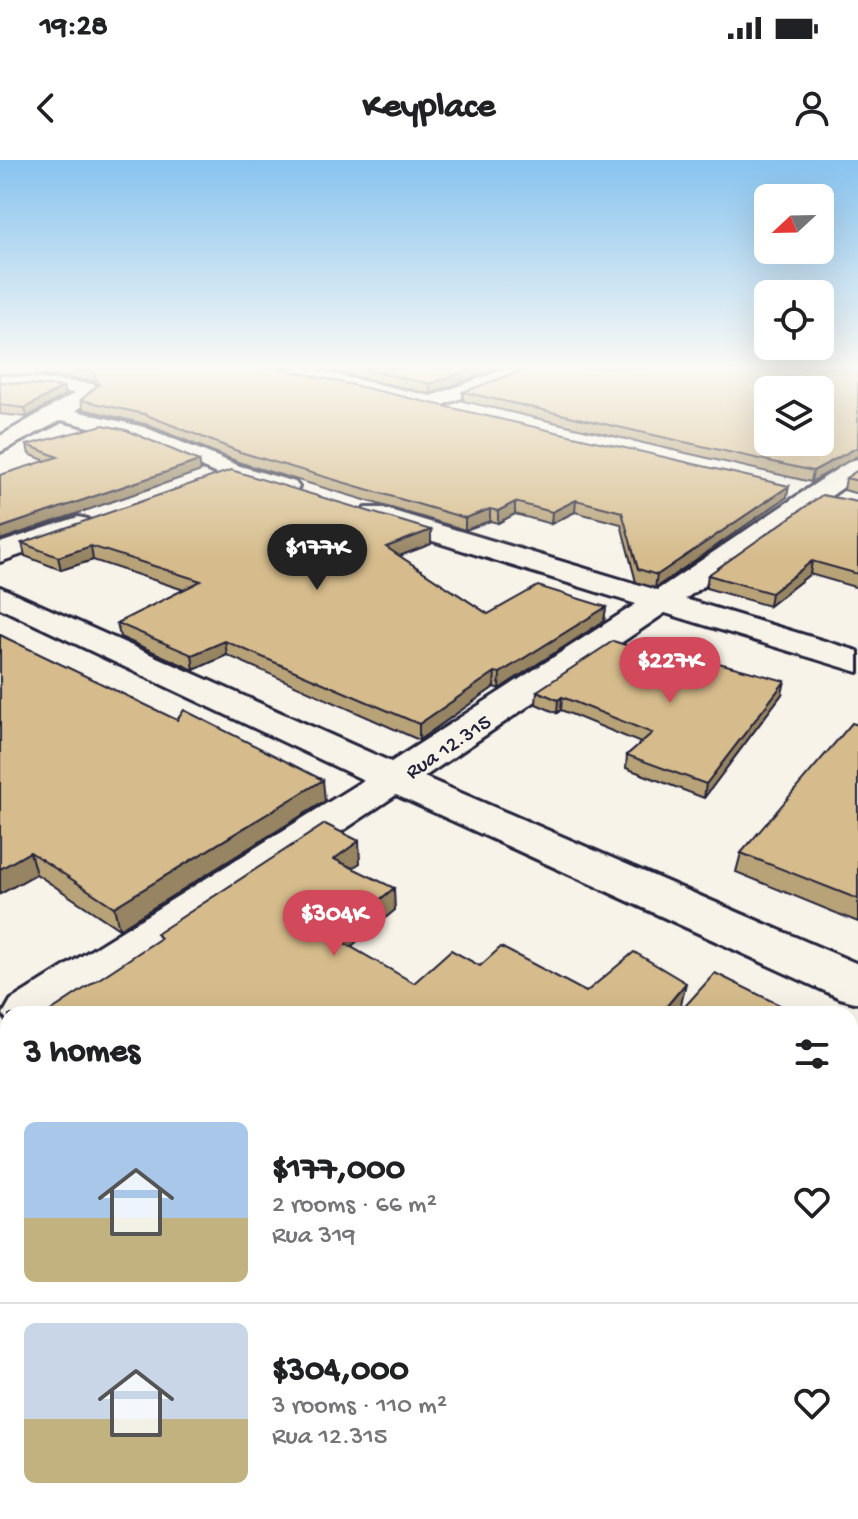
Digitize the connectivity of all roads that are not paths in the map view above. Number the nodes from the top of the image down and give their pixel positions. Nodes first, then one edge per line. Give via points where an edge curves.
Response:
1 (25, 431) edge
2 (134, 431) edge
3 (0, 445) edge
4 (231, 471) junction
5 (188, 486) edge
6 (824, 487) edge
7 (305, 493) edge
8 (350, 507) edge
9 (101, 517) edge
10 (0, 553) edge
11 (0, 596) edge
12 (661, 602) junction
13 (858, 662) edge
14 (395, 779) junction
15 (858, 985) edge
16 (42, 1006) edge

1 - 3 street
2 - 4 street
4 - 5 street
4 - 7 street
6 - 12 street, Rua 12.315
8 - 12 street
9 - 10 street
11 - 14 street
12 - 13 street
12 - 14 street, Rua 12.315
14 - 15 street
14 - 16 street, Rua 12.315

